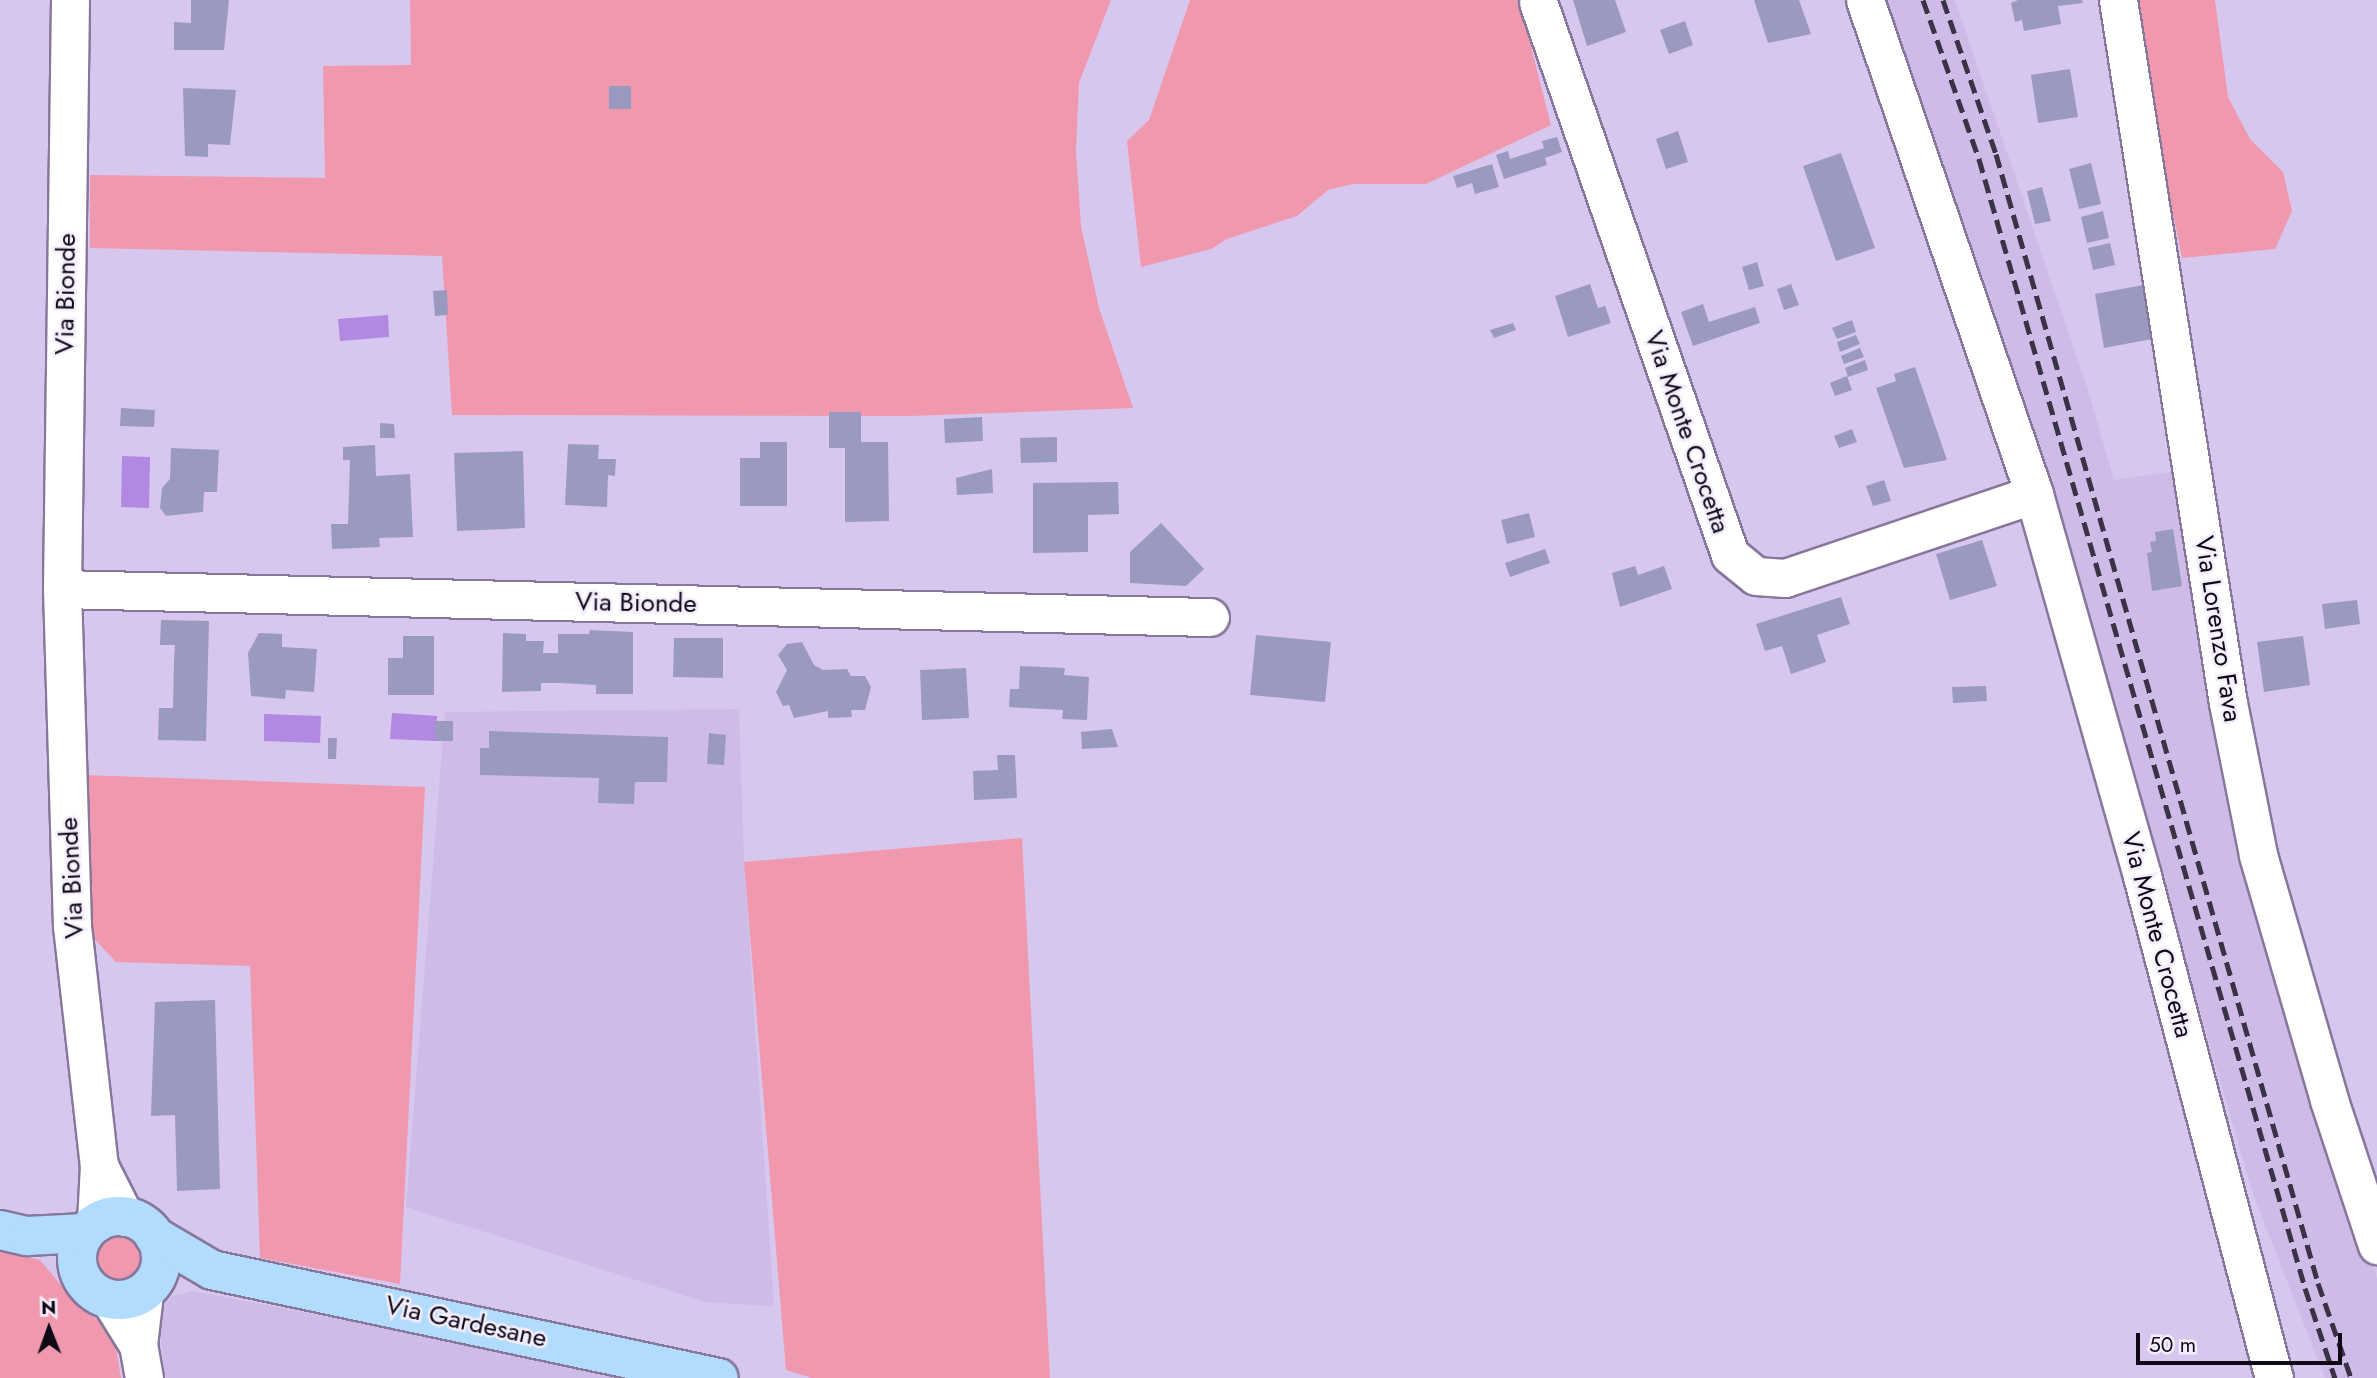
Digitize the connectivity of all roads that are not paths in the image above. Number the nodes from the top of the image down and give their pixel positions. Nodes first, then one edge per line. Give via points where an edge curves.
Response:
1 (70, 0) edge
2 (1865, 0) edge
3 (2118, 0) edge
4 (1538, 2) dead end
5 (2034, 494) junction
6 (62, 589) junction
7 (1210, 617) dead end
8 (14, 1233) edge
9 (107, 1234) junction
10 (2377, 1245) edge
11 (212, 1270) junction
12 (137, 1291) junction
13 (141, 1362) edge
14 (719, 1378) edge
15 (2274, 1378) edge

1 - 6 street, Via Bionde
2 - 5 street, Via Monte Crocetta
3 - 10 street, Via Lorenzo Fava via 2228,703 2258,855 2329,1100
4 - 5 street, Via Monte Crocetta via 1730,555 1756,576 1784,578
5 - 15 street, Via Monte Crocetta via 2142,876
6 - 7 street, Via Bionde
6 - 9 street, Via Bionde via 72,926
8 - 9 main road, Via Gardesane
9 - 11 main road, Via Gardesane
9 - 12 main road via 161,1263
9 - 12 main road via 82,1280 94,1293
11 - 12 main road, Via Gardesane
11 - 14 main road, Via Gardesane via 422,1311
12 - 13 street

